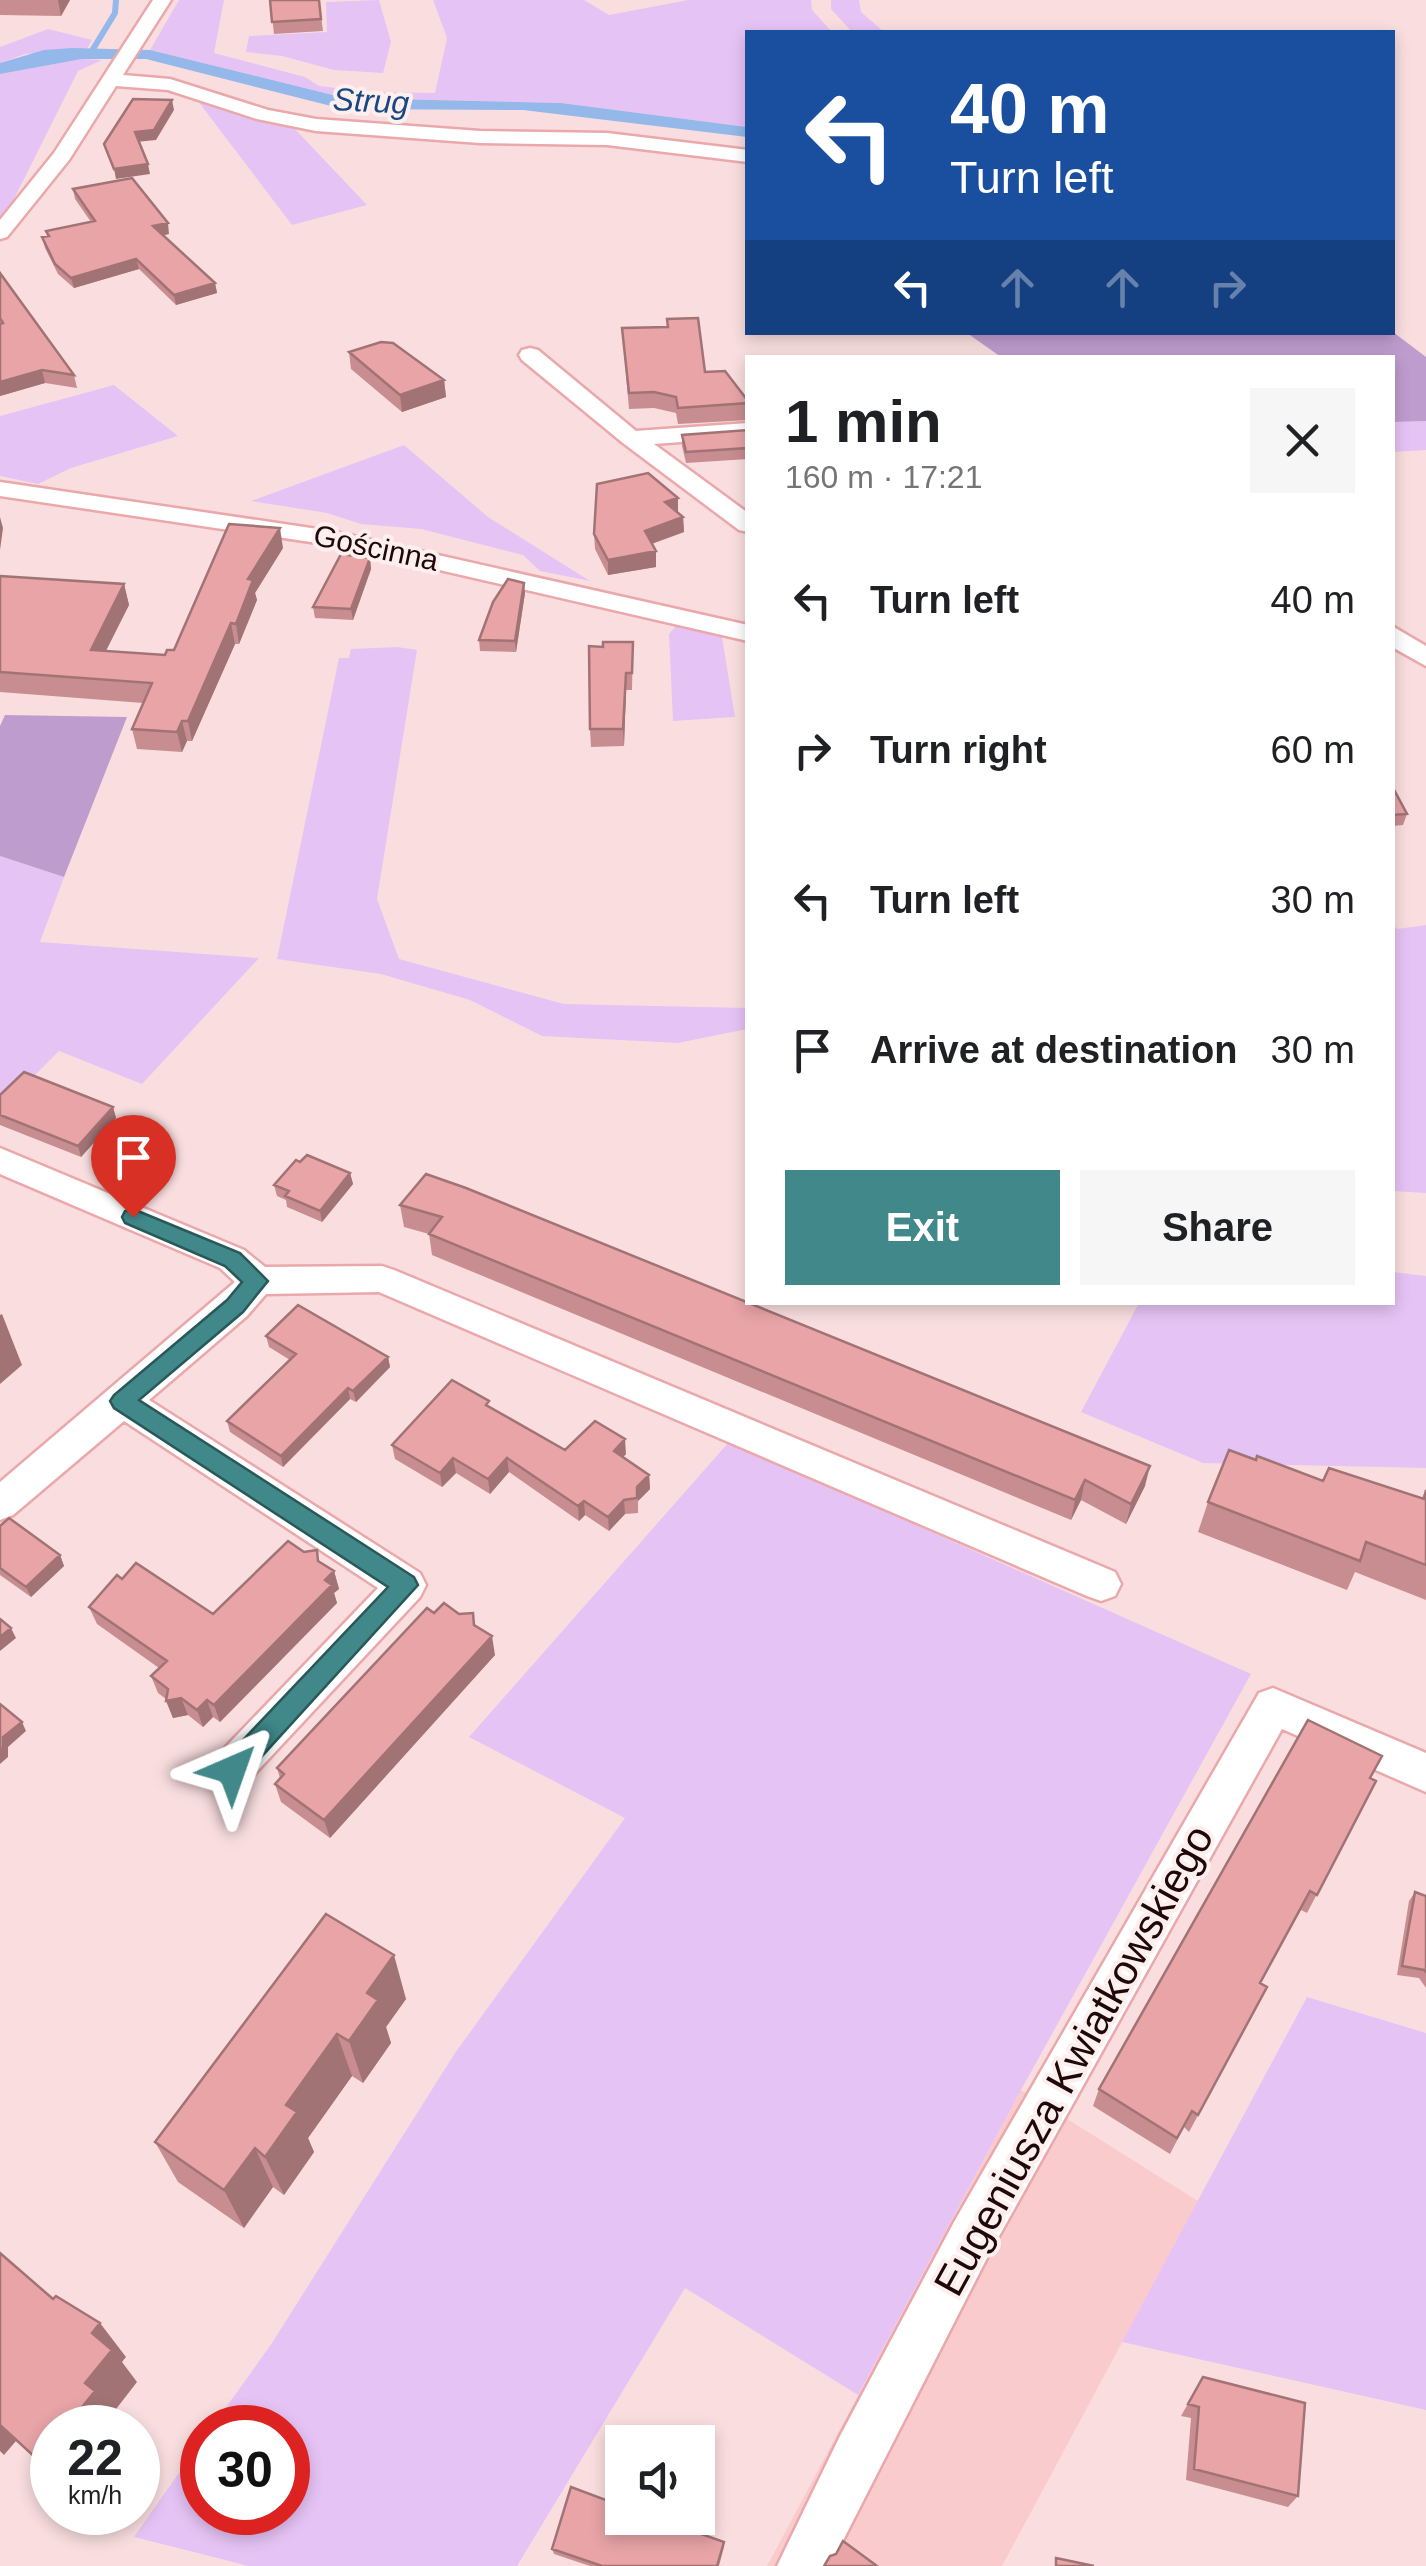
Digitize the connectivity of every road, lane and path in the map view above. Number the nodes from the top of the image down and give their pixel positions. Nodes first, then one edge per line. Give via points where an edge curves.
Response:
1 (162, 0) edge
2 (114, 76) junction
3 (745, 156) edge
4 (0, 233) edge
5 (530, 355) dead end
6 (745, 430) edge
7 (631, 438) junction
8 (0, 489) edge
9 (745, 523) edge
10 (745, 631) edge
11 (1395, 636) edge
12 (1426, 658) edge
13 (0, 1160) edge
14 (256, 1281) junction
15 (122, 1401) junction
16 (0, 1504) edge
17 (1101, 1584) dead end
18 (232, 1770) dead end
19 (1426, 1773) edge
20 (803, 2566) edge

1 - 2 street
2 - 3 street via 316,125 607,139
2 - 4 street
5 - 7 street
6 - 7 street
7 - 9 street
8 - 10 street, Gościnna via 331,538
11 - 12 street
13 - 14 street via 232,1260
14 - 15 street
14 - 17 street via 382,1279
15 - 16 street
15 - 18 street via 406,1585
19 - 20 street, Eugeniusza Kwiatkowskiego via 1273,1706 1023,2140

